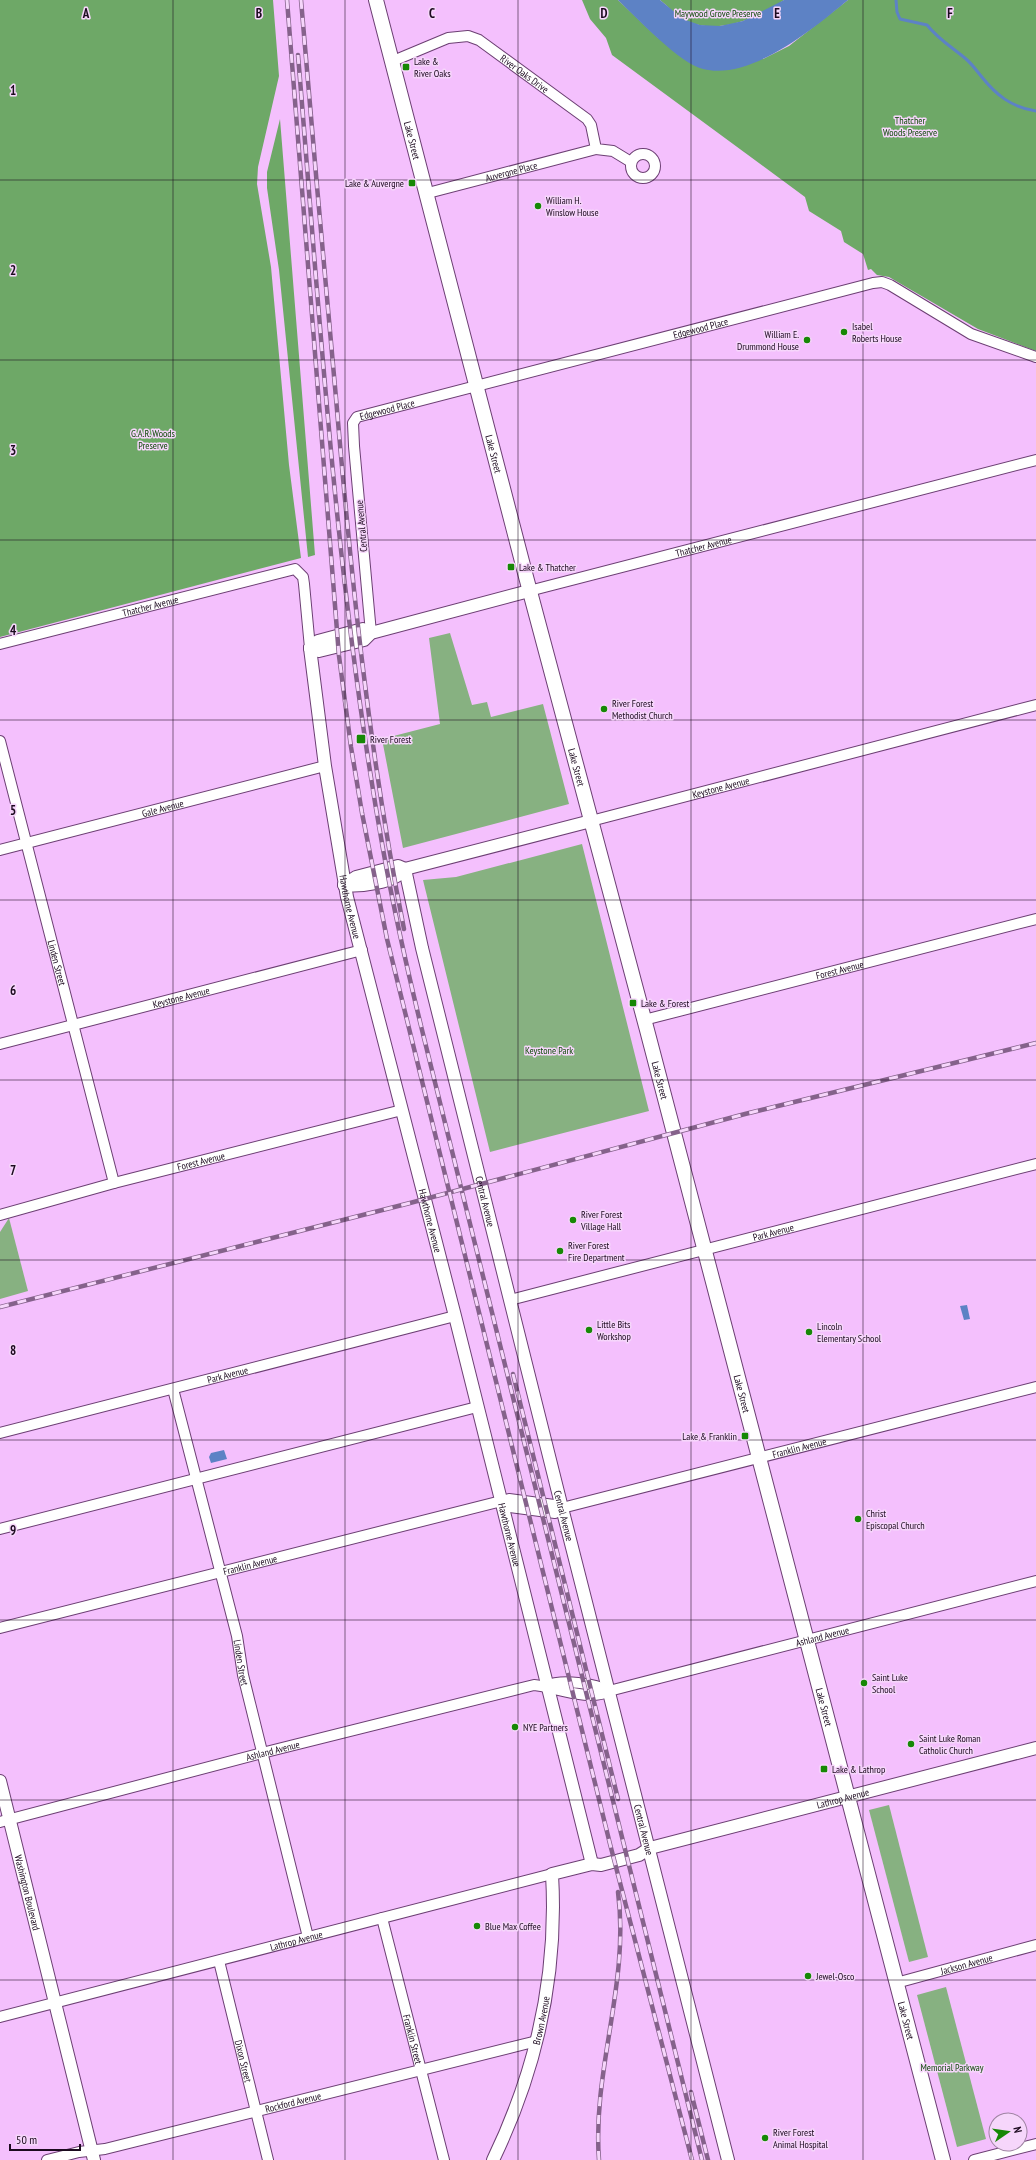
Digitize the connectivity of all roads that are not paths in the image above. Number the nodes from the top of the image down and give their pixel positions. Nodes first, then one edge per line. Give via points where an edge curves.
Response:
1 (376, 0) edge
2 (393, 61) junction
3 (596, 149) junction
4 (631, 162) dead end
5 (428, 193) junction
6 (1036, 357) edge
7 (477, 386) junction
8 (354, 419) joint
9 (1036, 460) edge
10 (300, 573) joint
11 (530, 591) junction
12 (371, 633) junction
13 (0, 644) edge
14 (310, 648) junction
15 (1036, 705) edge
16 (0, 741) edge
17 (325, 766) junction
18 (591, 821) junction
19 (26, 843) junction
20 (0, 850) edge
21 (405, 870) junction
22 (344, 885) junction
23 (1036, 919) edge
24 (362, 950) junction
25 (644, 1020) junction
26 (73, 1025) junction
27 (0, 1044) edge
28 (402, 1110) junction
29 (1036, 1164) edge
30 (114, 1183) junction
31 (0, 1215) edge
32 (704, 1249) junction
33 (510, 1300) junction
34 (455, 1316) junction
35 (1036, 1387) edge
36 (173, 1388) junction
37 (477, 1406) junction
38 (0, 1433) edge
39 (759, 1458) junction
40 (196, 1480) junction
41 (500, 1502) junction
42 (562, 1508) junction
43 (0, 1529) edge
44 (219, 1571) junction
45 (1036, 1581) edge
46 (0, 1628) edge
47 (806, 1640) junction
48 (546, 1686) junction
49 (609, 1691) junction
50 (1036, 1748) edge
51 (262, 1753) junction
52 (0, 1782) edge
53 (847, 1797) junction
54 (5, 1821) edge
55 (650, 1848) junction
56 (592, 1864) junction
57 (552, 1874) junction
58 (382, 1918) junction
59 (308, 1937) junction
60 (1036, 1946) edge
61 (219, 1961) junction
62 (896, 1983) junction
63 (55, 2003) junction
64 (0, 2017) edge
65 (537, 2041) junction
66 (421, 2069) junction
67 (256, 2111) junction
68 (1036, 2144) edge
69 (93, 2155) edge
70 (47, 2160) edge
71 (268, 2160) edge
72 (444, 2160) edge
73 (494, 2160) edge
74 (728, 2160) edge
75 (943, 2160) edge
76 (974, 2160) edge

1 - 2 main road, Lake Street
2 - 3 street, River Oaks Drive via 448,38 468,36 479,40 587,119 591,125
2 - 5 main road, Lake Street
3 - 4 street via 612,151
3 - 5 street, Auvergne Place
5 - 7 main road, Lake Street
6 - 7 street, Edgewood Place via 971,334 882,282
7 - 8 street, Edgewood Place
7 - 11 main road, Lake Street
8 - 12 street, Central Avenue via 354,446
9 - 11 street, Thatcher Avenue
10 - 13 street, Thatcher Avenue via 295,569 289,569
10 - 14 street, Hawthorne Avenue via 304,584
11 - 12 street, Thatcher Avenue
11 - 18 main road, Lake Street
12 - 14 street, Thatcher Avenue via 363,629 318,641
14 - 17 street, Hawthorne Avenue
15 - 18 street, Keystone Avenue
16 - 19 street, Linden Street
17 - 19 street, Gale Avenue
17 - 22 street, Hawthorne Avenue
18 - 21 street, Keystone Avenue
18 - 25 main road, Lake Street
19 - 20 street, Gale Avenue
19 - 26 street, Linden Street
21 - 22 street, Keystone Avenue via 400,876 358,887
21 - 33 street, Central Avenue
22 - 24 street, Hawthorne Avenue
23 - 25 street, Forest Avenue
24 - 26 street, Keystone Avenue
24 - 28 street, Hawthorne Avenue
25 - 32 main road, Lake Street
26 - 27 street, Keystone Avenue
26 - 30 street, Linden Street
28 - 30 street, Forest Avenue
28 - 34 street, Hawthorne Avenue
29 - 32 street, Park Avenue
30 - 31 street, Forest Avenue
32 - 33 street, Park Avenue
32 - 39 main road, Lake Street
33 - 42 street, Central Avenue
34 - 36 street, Park Avenue
34 - 37 street, Hawthorne Avenue
35 - 39 street, Franklin Avenue
36 - 38 street, Park Avenue
36 - 40 street, Linden Street
37 - 40 street
37 - 41 street, Hawthorne Avenue
39 - 42 street, Franklin Avenue
39 - 47 main road, Lake Street
40 - 43 street
40 - 44 street, Linden Street
41 - 42 street, Franklin Avenue via 510,1507 556,1513
41 - 44 street, Franklin Avenue
41 - 48 street, Hawthorne Avenue
42 - 49 street, Central Avenue
44 - 46 street, Franklin Avenue
44 - 51 street, Linden Street via 237,1636 243,1675
45 - 47 street, Ashland Avenue
47 - 49 street, Ashland Avenue
47 - 53 main road, Lake Street
48 - 49 street, Ashland Avenue via 557,1691 602,1695
48 - 51 street, Ashland Avenue via 534,1685
48 - 56 street, Hawthorne Avenue
49 - 55 street, Central Avenue
50 - 53 street, Lathrop Avenue
51 - 54 street, Ashland Avenue
51 - 59 street, Linden Street
52 - 54 street, Washington Boulevard
53 - 55 street, Lathrop Avenue
53 - 62 main road, Lake Street
54 - 63 street, Washington Boulevard
55 - 56 street, Lathrop Avenue via 639,1855 601,1865
55 - 74 street, Central Avenue
56 - 57 street, Lathrop Avenue
57 - 58 street, Lathrop Avenue
57 - 65 street, Brown Avenue via 551,1966
58 - 59 street, Lathrop Avenue
58 - 66 street, Franklin Street
59 - 61 street, Lathrop Avenue
60 - 62 street, Jackson Avenue
61 - 63 street, Lathrop Avenue
61 - 67 street, Dixon Street
62 - 75 main road, Lake Street
63 - 64 street, Lathrop Avenue
63 - 69 street, Washington Boulevard
65 - 66 street, Rockford Avenue
65 - 73 street, Brown Avenue via 520,2098
66 - 67 street, Rockford Avenue
66 - 72 street, Franklin Street
67 - 69 street, Rockford Avenue via 105,2149
67 - 71 street, Dixon Street
68 - 76 street
69 - 70 street, Rockford Avenue

